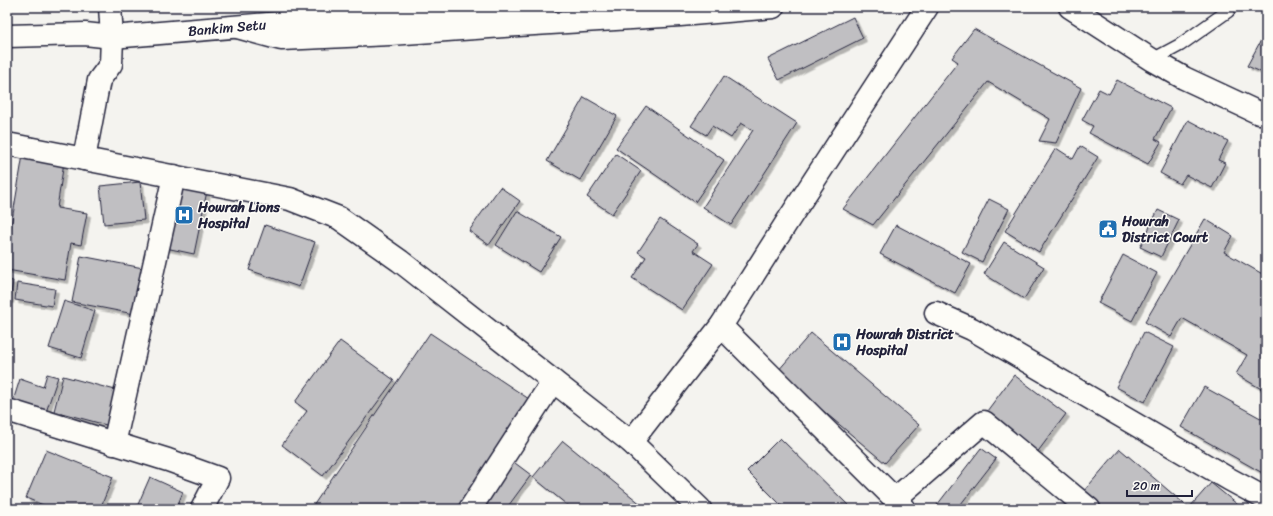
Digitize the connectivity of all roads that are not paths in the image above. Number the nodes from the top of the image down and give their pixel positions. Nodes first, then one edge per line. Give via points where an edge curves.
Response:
1 (110, 7) edge
2 (543, 7) edge
3 (773, 7) edge
4 (927, 7) edge
5 (1070, 7) edge
6 (1231, 7) edge
7 (237, 27) junction
8 (7, 36) edge
9 (112, 37) junction
10 (1152, 60) junction
11 (1264, 114) edge
12 (7, 144) edge
13 (84, 159) junction
14 (174, 176) junction
15 (936, 313) dead end
16 (721, 326) junction
17 (553, 381) junction
18 (7, 410) edge
19 (631, 442) junction
20 (114, 444) junction
21 (1266, 499) edge
22 (900, 504) edge
23 (697, 508) edge
24 (202, 509) edge
25 (470, 509) edge
26 (1089, 509) edge

1 - 9 street
2 - 7 street, Bankim Setu
3 - 7 street via 390,34 281,39
4 - 16 street
5 - 10 street
6 - 10 lane via 1180,45
7 - 9 street, Bankim Setu
8 - 9 street, Bankim Setu via 85,34
9 - 13 street via 111,64 99,80
10 - 11 street via 1184,78
12 - 13 street
13 - 14 street
14 - 17 street via 290,199 339,218 400,261
14 - 20 street
15 - 21 street via 972,330
16 - 19 street
16 - 22 street
17 - 19 street
17 - 25 street
18 - 20 street
19 - 23 street
20 - 24 street via 218,478
22 - 26 street via 984,422

